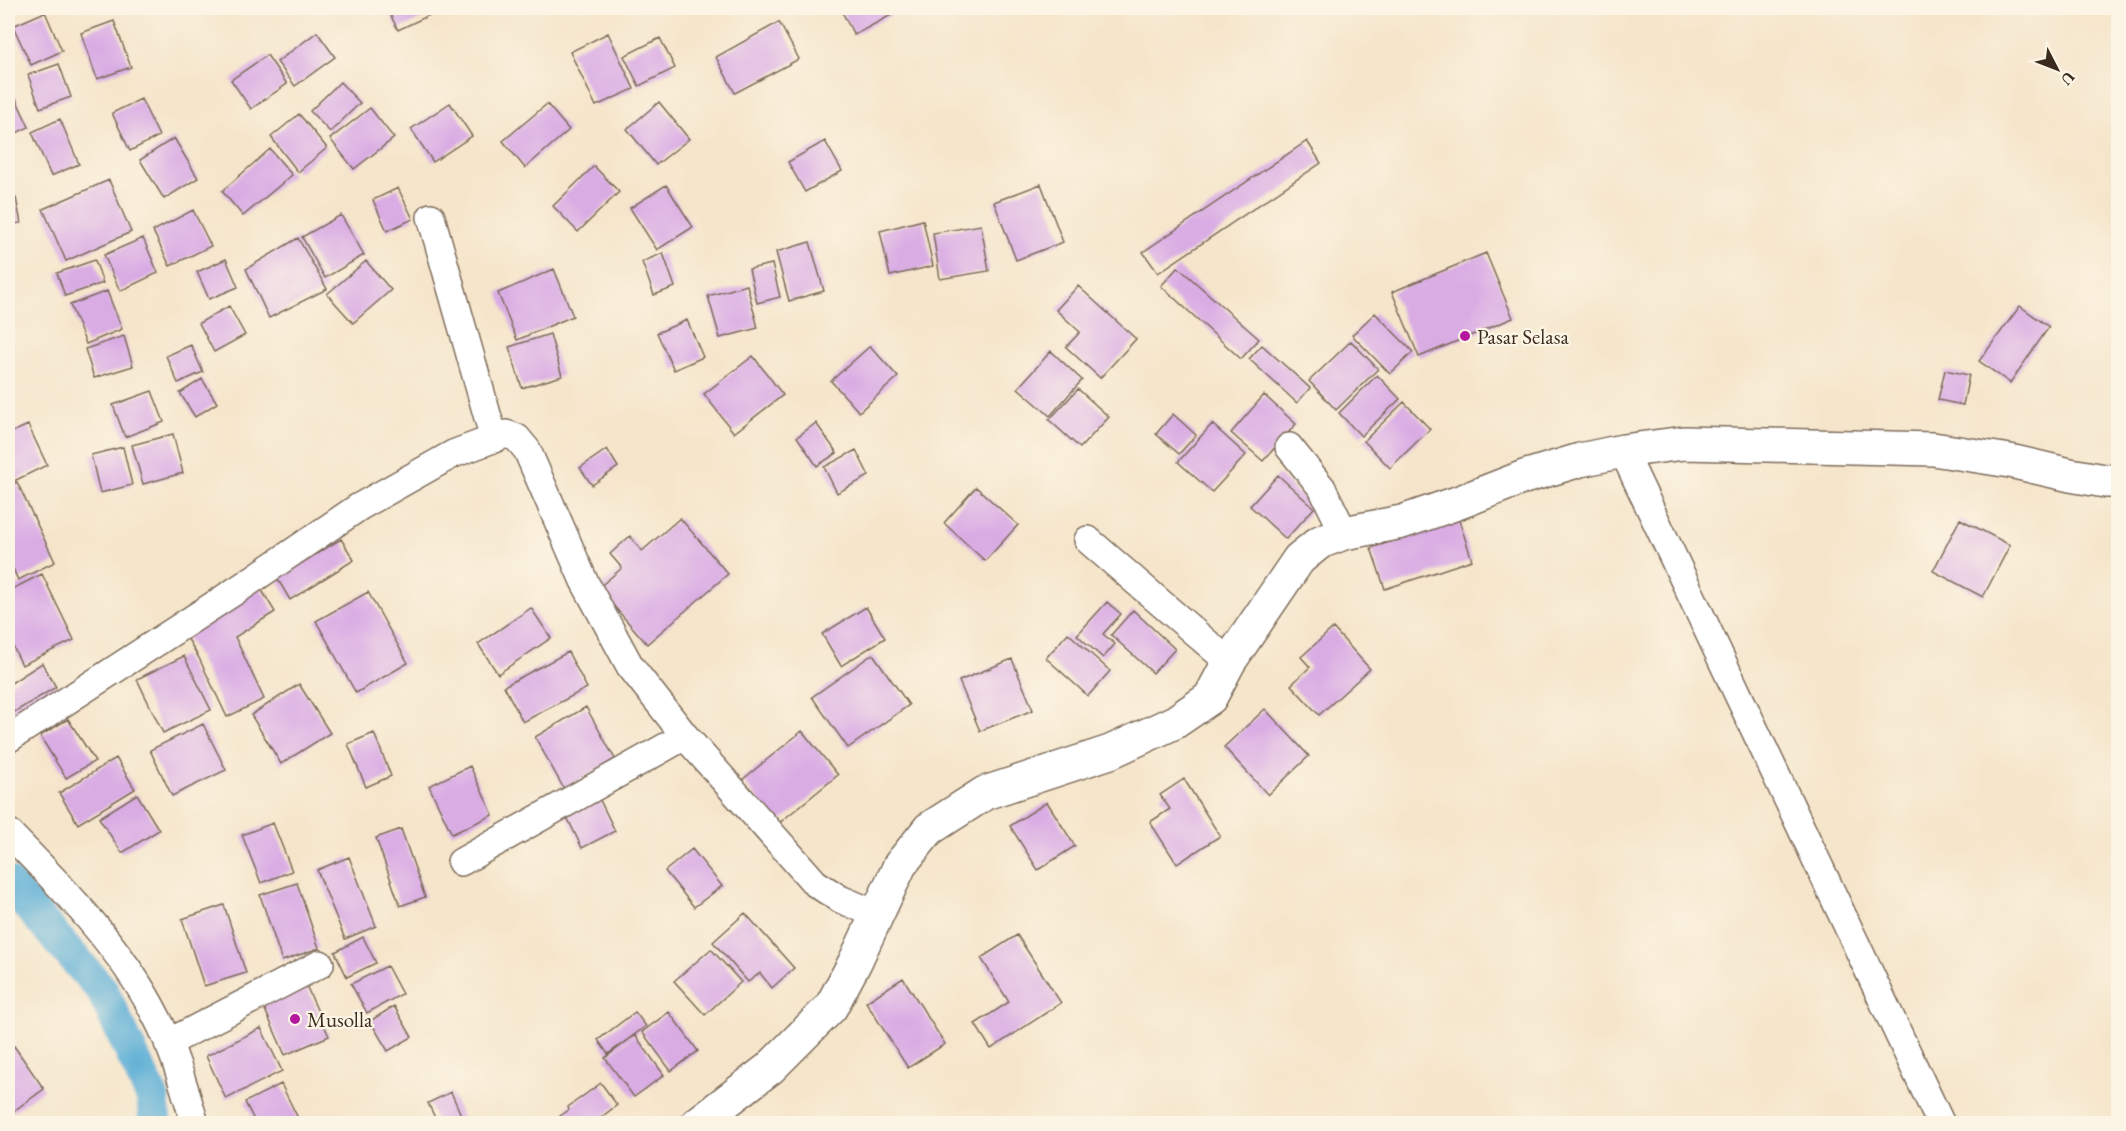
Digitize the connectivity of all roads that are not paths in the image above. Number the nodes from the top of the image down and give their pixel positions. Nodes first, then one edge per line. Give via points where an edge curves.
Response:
1 (431, 217) dead end
2 (494, 439) junction
3 (1289, 447) dead end
4 (1623, 451) junction
5 (2118, 481) edge
6 (1344, 533) junction
7 (1088, 540) dead end
8 (1229, 662) junction
9 (685, 736) junction
10 (8, 740) edge
11 (8, 832) edge
12 (461, 862) dead end
13 (876, 914) junction
14 (320, 964) dead end
15 (168, 1043) junction
16 (195, 1124) edge
17 (697, 1124) edge
18 (1941, 1124) edge

1 - 2 street
2 - 9 street via 506,434 517,438 527,450 589,590 630,666
2 - 10 street via 453,454 358,507
3 - 6 street via 1322,488
4 - 5 street via 1684,443 1933,449
4 - 6 street via 1524,477 1402,522
4 - 18 street
6 - 8 street via 1320,542 1299,559
7 - 8 street
8 - 13 street via 1210,698 1174,722 1110,752 985,794 929,829 900,865
9 - 12 street
9 - 13 street via 816,883 840,899
11 - 15 street via 128,968
13 - 17 street via 831,1007 770,1068
14 - 15 street
15 - 16 street

